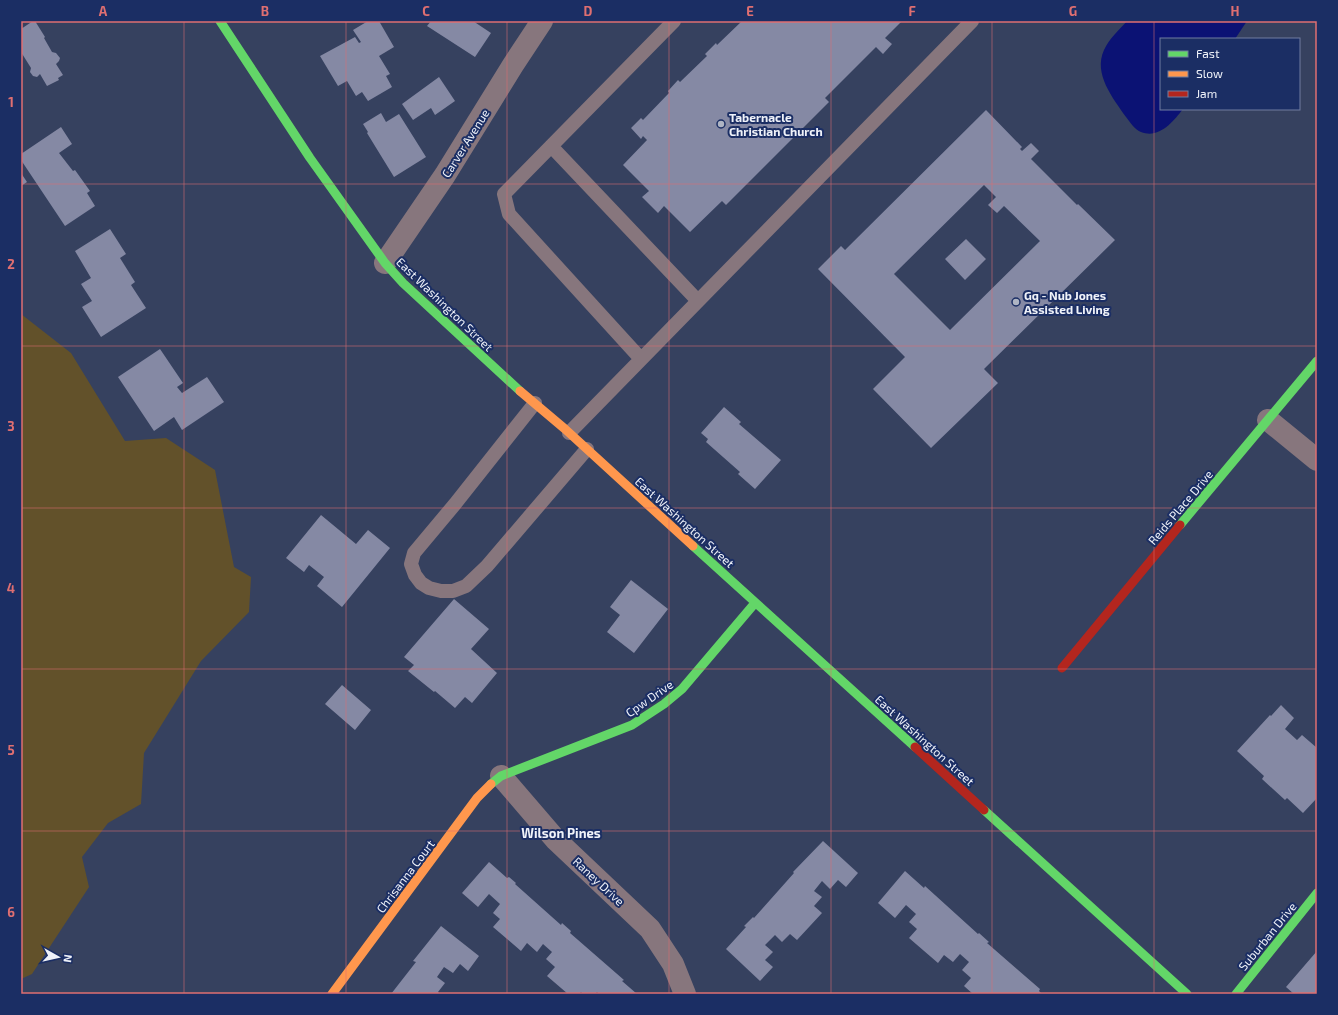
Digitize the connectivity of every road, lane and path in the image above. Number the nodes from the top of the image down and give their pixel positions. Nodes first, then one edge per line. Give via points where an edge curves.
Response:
1 (220, 21) edge
2 (542, 21) edge
3 (674, 21) edge
4 (972, 21) edge
5 (551, 146) junction
6 (385, 263) junction
7 (698, 301) junction
8 (641, 359) junction
9 (1317, 361) edge
10 (535, 403) junction
11 (1268, 420) junction
12 (569, 433) junction
13 (586, 449) junction
14 (1317, 460) edge
15 (755, 603) junction
16 (1062, 668) dead end
17 (501, 776) junction
18 (1317, 893) edge
19 (332, 994) edge
20 (685, 994) edge
21 (1187, 994) edge
22 (1236, 994) edge

1 - 6 main road, East Washington Street via 310,158
2 - 6 street, Carver Avenue via 445,175
3 - 5 lane
4 - 7 lane
5 - 7 lane
5 - 8 lane via 504,194 509,214
6 - 10 main road, East Washington Street via 403,283
7 - 8 lane
8 - 12 lane
9 - 11 main road, Reids Place Drive
10 - 12 main road, East Washington Street
10 - 13 lane via 414,553 411,564 421,583 441,591 454,591 466,586 487,566
11 - 14 street
11 - 16 main road, Reids Place Drive
12 - 13 main road, East Washington Street
13 - 15 main road, East Washington Street
15 - 17 main road, Cpw Drive via 682,689 664,704 632,725
15 - 21 main road, East Washington Street
17 - 19 main road, Chrisanna Court via 476,797
17 - 20 street, Raney Drive via 556,840 650,929 672,964
18 - 22 main road, Suburban Drive

